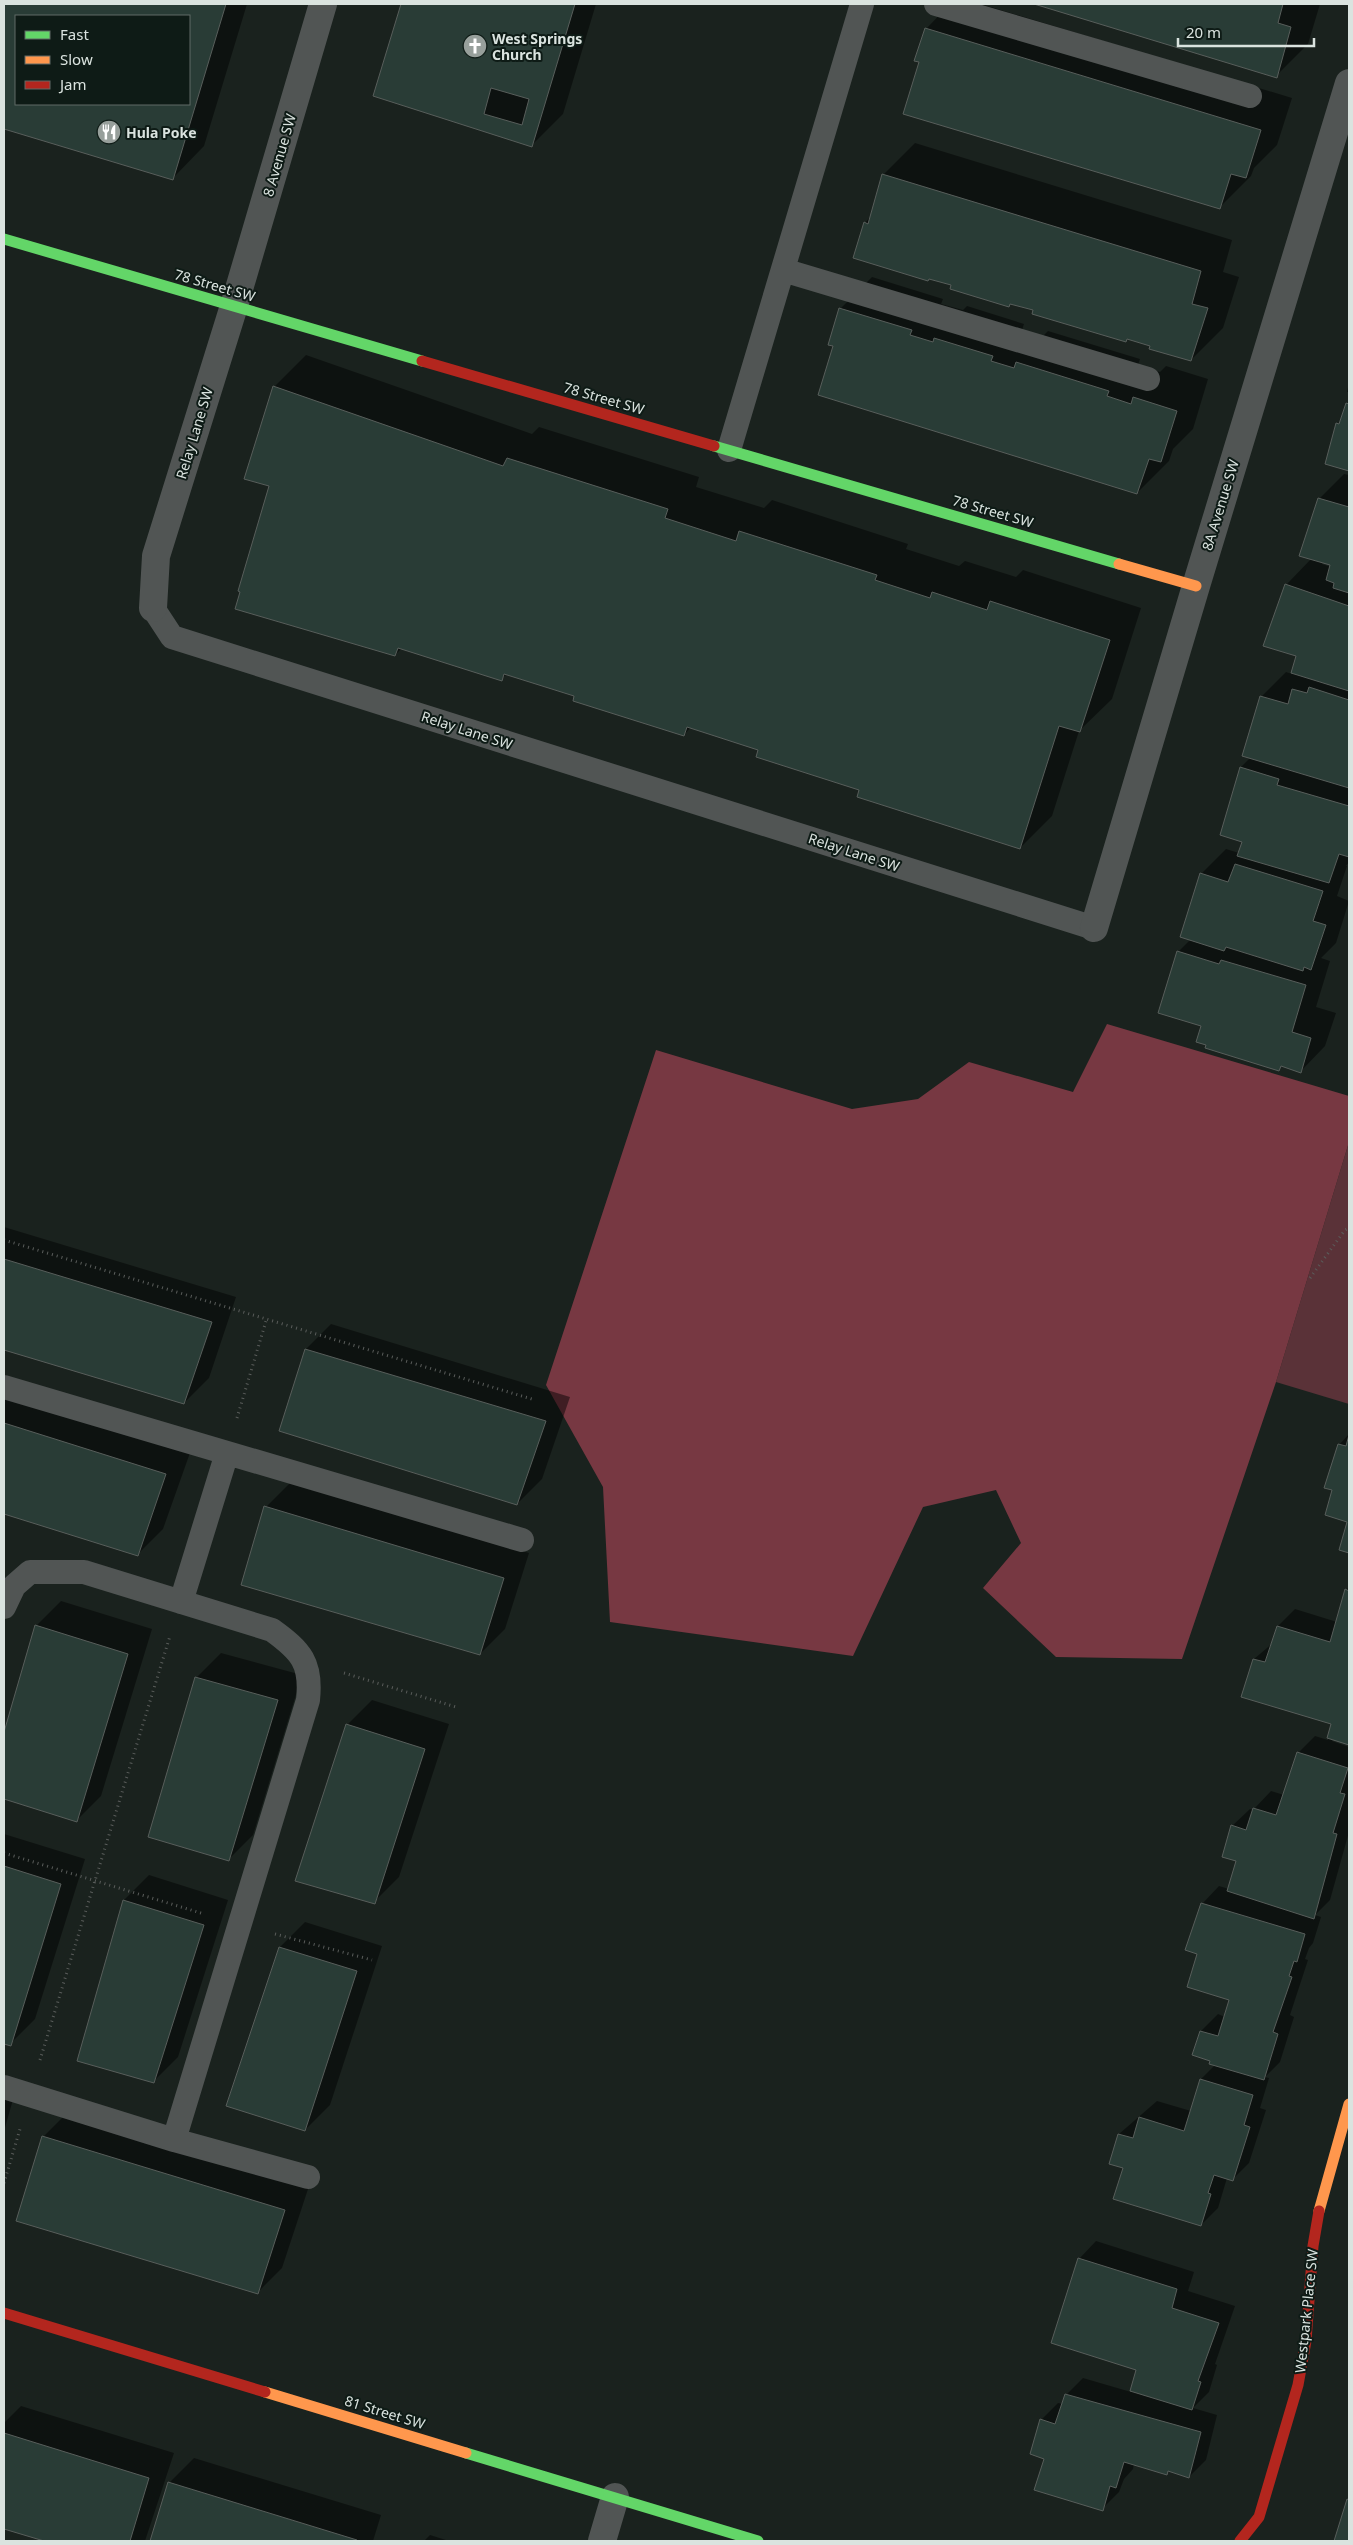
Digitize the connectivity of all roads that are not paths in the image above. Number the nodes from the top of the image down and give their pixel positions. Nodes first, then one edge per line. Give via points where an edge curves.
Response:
1 (324, 4) edge
2 (862, 4) edge
3 (936, 4) edge
4 (1349, 83) edge
5 (1250, 96) dead end
6 (4, 239) edge
7 (783, 270) junction
8 (234, 306) junction
9 (1148, 380) dead end
10 (729, 450) junction
11 (1196, 586) junction
12 (154, 608) joint
13 (1094, 928) joint
14 (4, 1387) edge
15 (227, 1453) junction
16 (522, 1540) dead end
17 (180, 1602) junction
18 (4, 1607) edge
19 (4, 2087) edge
20 (1349, 2104) edge
21 (174, 2140) junction
22 (308, 2177) dead end
23 (4, 2313) edge
24 (615, 2497) junction
25 (1260, 2529) edge
26 (602, 2541) edge
27 (758, 2541) edge
28 (1240, 2541) edge

1 - 8 street, 8 Avenue SW
2 - 7 lane
3 - 5 lane
4 - 11 street, 8A Avenue SW
6 - 8 street, 78 Street SW
7 - 9 lane
7 - 10 lane
8 - 10 street, 78 Street SW
8 - 12 street, Relay Lane SW via 156,556
10 - 11 street, 78 Street SW
11 - 13 street, 8A Avenue SW
12 - 13 lane, Relay Lane SW via 172,637
14 - 15 lane
15 - 16 lane
15 - 17 lane
17 - 18 lane via 84,1572 50,1571 30,1572 14,1586
17 - 21 lane via 272,1630 292,1645 305,1661 310,1681 308,1700
19 - 21 lane
20 - 25 street, Westpark Place SW via 1321,2199 1313,2246 1306,2341 1298,2385
21 - 22 lane
23 - 24 street, 81 Street SW
24 - 26 street
24 - 27 street, 81 Street SW
25 - 28 street, Westpark Place SW

